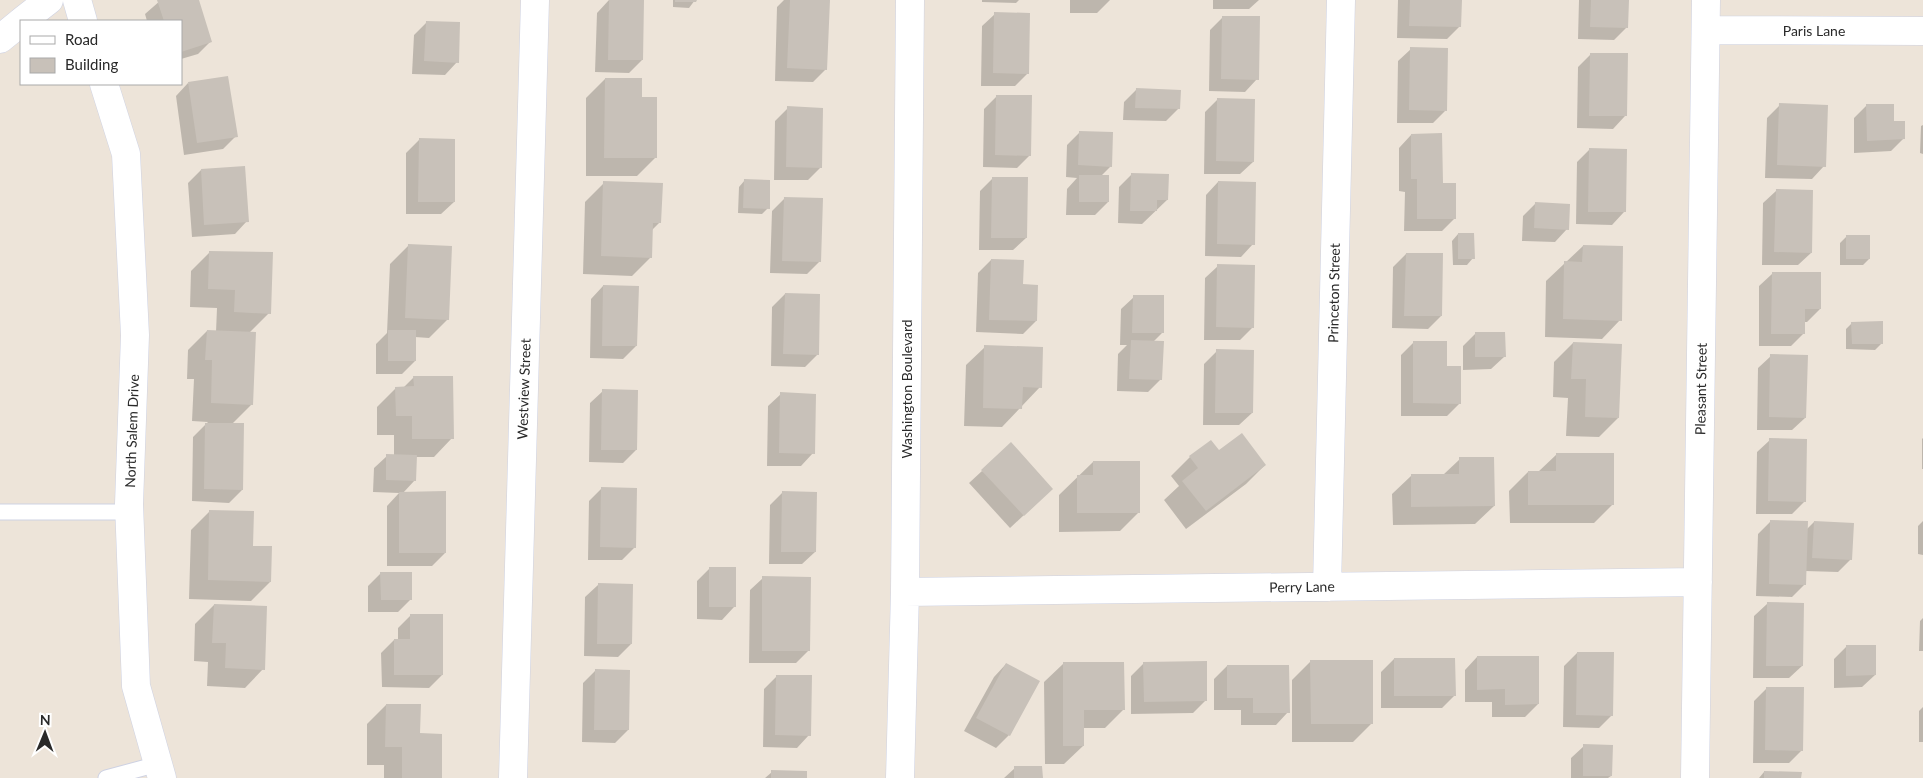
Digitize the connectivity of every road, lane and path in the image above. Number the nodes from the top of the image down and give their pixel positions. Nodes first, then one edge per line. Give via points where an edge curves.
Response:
1 (49, 0) edge
2 (77, 0) edge
3 (535, 0) edge
4 (910, 0) edge
5 (1341, 0) edge
6 (1706, 0) edge
7 (24, 20) edge
8 (84, 20) edge
9 (20, 24) edge
10 (1706, 30) junction
11 (1923, 31) edge
12 (0, 39) edge
13 (104, 85) edge
14 (0, 512) edge
15 (130, 512) junction
16 (1698, 582) junction
17 (1327, 587) junction
18 (905, 592) junction
19 (160, 771) edge
20 (106, 778) edge
21 (514, 778) edge
22 (900, 778) edge
23 (1695, 778) edge

1 - 7 street
2 - 8 street
3 - 21 street, Westview Street
4 - 18 street, Washington Boulevard
5 - 17 street, Princeton Street
6 - 10 street, Pleasant Street
9 - 12 street
10 - 11 street, Paris Lane
10 - 16 street, Pleasant Street
13 - 15 street, North Salem Drive via 126,154 135,335
14 - 15 lane
15 - 19 street, North Salem Drive via 136,686
16 - 17 street, Perry Lane
16 - 23 street, Pleasant Street
17 - 18 street, Perry Lane
18 - 22 street, Washington Boulevard
19 - 20 lane

